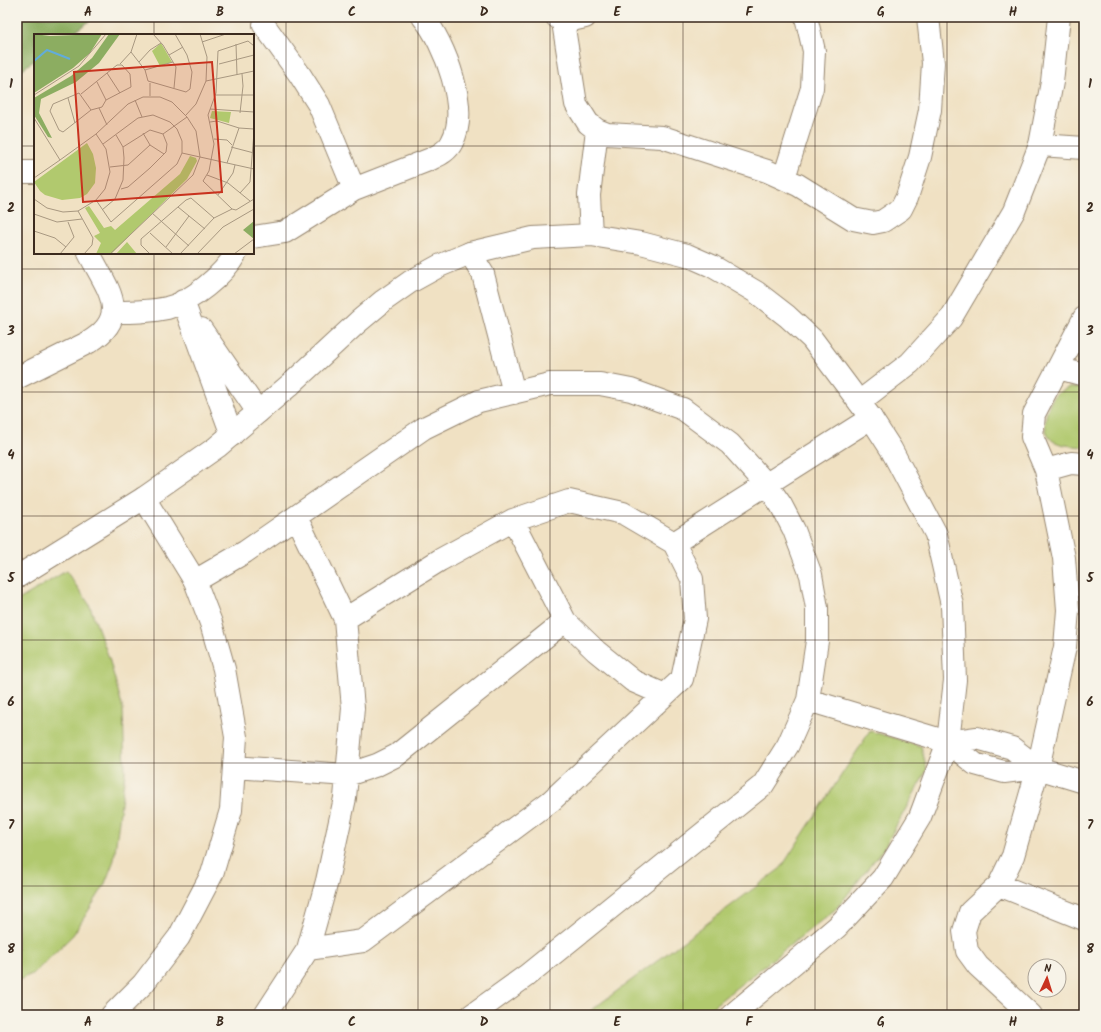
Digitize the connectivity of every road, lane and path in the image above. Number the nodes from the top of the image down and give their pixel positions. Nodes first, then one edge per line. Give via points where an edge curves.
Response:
1 (422, 17) edge
2 (585, 17) edge
3 (806, 17) edge
4 (928, 17) edge
5 (1059, 17) edge
6 (560, 20) edge
7 (263, 26) edge
8 (597, 130) junction
9 (1040, 144) junction
10 (1084, 148) edge
11 (17, 172) edge
12 (34, 172) edge
13 (784, 178) junction
14 (354, 189) junction
15 (591, 235) junction
16 (254, 237) edge
17 (470, 253) junction
18 (90, 254) edge
19 (235, 254) edge
20 (183, 301) junction
21 (114, 312) junction
22 (1084, 318) edge
23 (1058, 368) junction
24 (1084, 375) edge
25 (17, 378) edge
26 (514, 393) junction
27 (865, 410) junction
28 (258, 412) junction
29 (232, 435) junction
30 (1084, 464) edge
31 (1046, 470) junction
32 (767, 485) junction
33 (144, 498) junction
34 (296, 517) junction
35 (513, 520) junction
36 (674, 543) junction
37 (17, 577) edge
38 (195, 581) junction
39 (1076, 609) edge
40 (345, 619) junction
41 (565, 621) junction
42 (665, 695) junction
43 (808, 700) junction
44 (948, 742) junction
45 (234, 767) junction
46 (1038, 768) junction
47 (347, 775) junction
48 (1084, 782) edge
49 (999, 885) junction
50 (1084, 919) edge
51 (308, 949) junction
52 (112, 1015) edge
53 (265, 1015) edge
54 (472, 1015) edge
55 (732, 1015) edge
56 (1031, 1015) edge

1 - 14 street via 443,50 452,72 457,133 452,144 442,154
2 - 6 street
3 - 13 street via 814,51 812,88
4 - 13 street via 934,63 930,110 920,157 908,197 901,209 883,222 863,222
5 - 9 street via 1052,82
6 - 8 street via 576,104 588,123
7 - 14 street via 319,105
8 - 13 street via 607,134 662,137
8 - 15 street via 589,195
9 - 10 street
9 - 27 street via 1014,211 951,318
11 - 12 street
14 - 16 street via 285,232
15 - 17 street via 533,238
15 - 27 street via 641,242 687,255 712,266 756,292 812,339
17 - 26 street via 483,274
17 - 28 street via 410,282 383,301
18 - 21 street via 113,301
19 - 20 street via 216,278
20 - 21 street via 168,308 143,312
20 - 28 street
20 - 29 street
21 - 25 street via 108,327 100,336
22 - 23 street
23 - 24 street
23 - 31 street via 1034,414 1032,437
26 - 32 street via 550,384 600,384 631,390 683,410 730,444
26 - 34 street via 479,401 424,428
27 - 32 street
27 - 44 street via 891,449 936,534 952,605 955,680
28 - 29 street
29 - 33 street
30 - 31 street via 1071,463
31 - 39 street
32 - 36 street
32 - 43 street via 794,530 811,575 817,608 818,640
33 - 37 street
33 - 38 street
34 - 38 street via 245,552
34 - 40 street
35 - 36 street via 568,501 623,513
35 - 40 street via 440,560
35 - 41 street
36 - 42 street via 692,579 695,619 682,679
38 - 45 street via 211,623 224,669 236,738
39 - 46 street
40 - 47 street via 353,708
41 - 42 street via 633,681
41 - 47 street via 397,754 377,765
42 - 51 street via 551,801 363,940
43 - 44 street
43 - 54 street via 788,746 763,785 526,976
44 - 46 street via 977,738 1012,748
44 - 55 street via 920,817 883,878 837,927
45 - 47 street
45 - 52 street via 231,810 212,874 179,937 143,984
46 - 48 street
46 - 49 street via 1013,856
47 - 51 street via 345,798
49 - 50 street
49 - 56 street via 970,912 964,931 967,951 978,966
51 - 53 street

